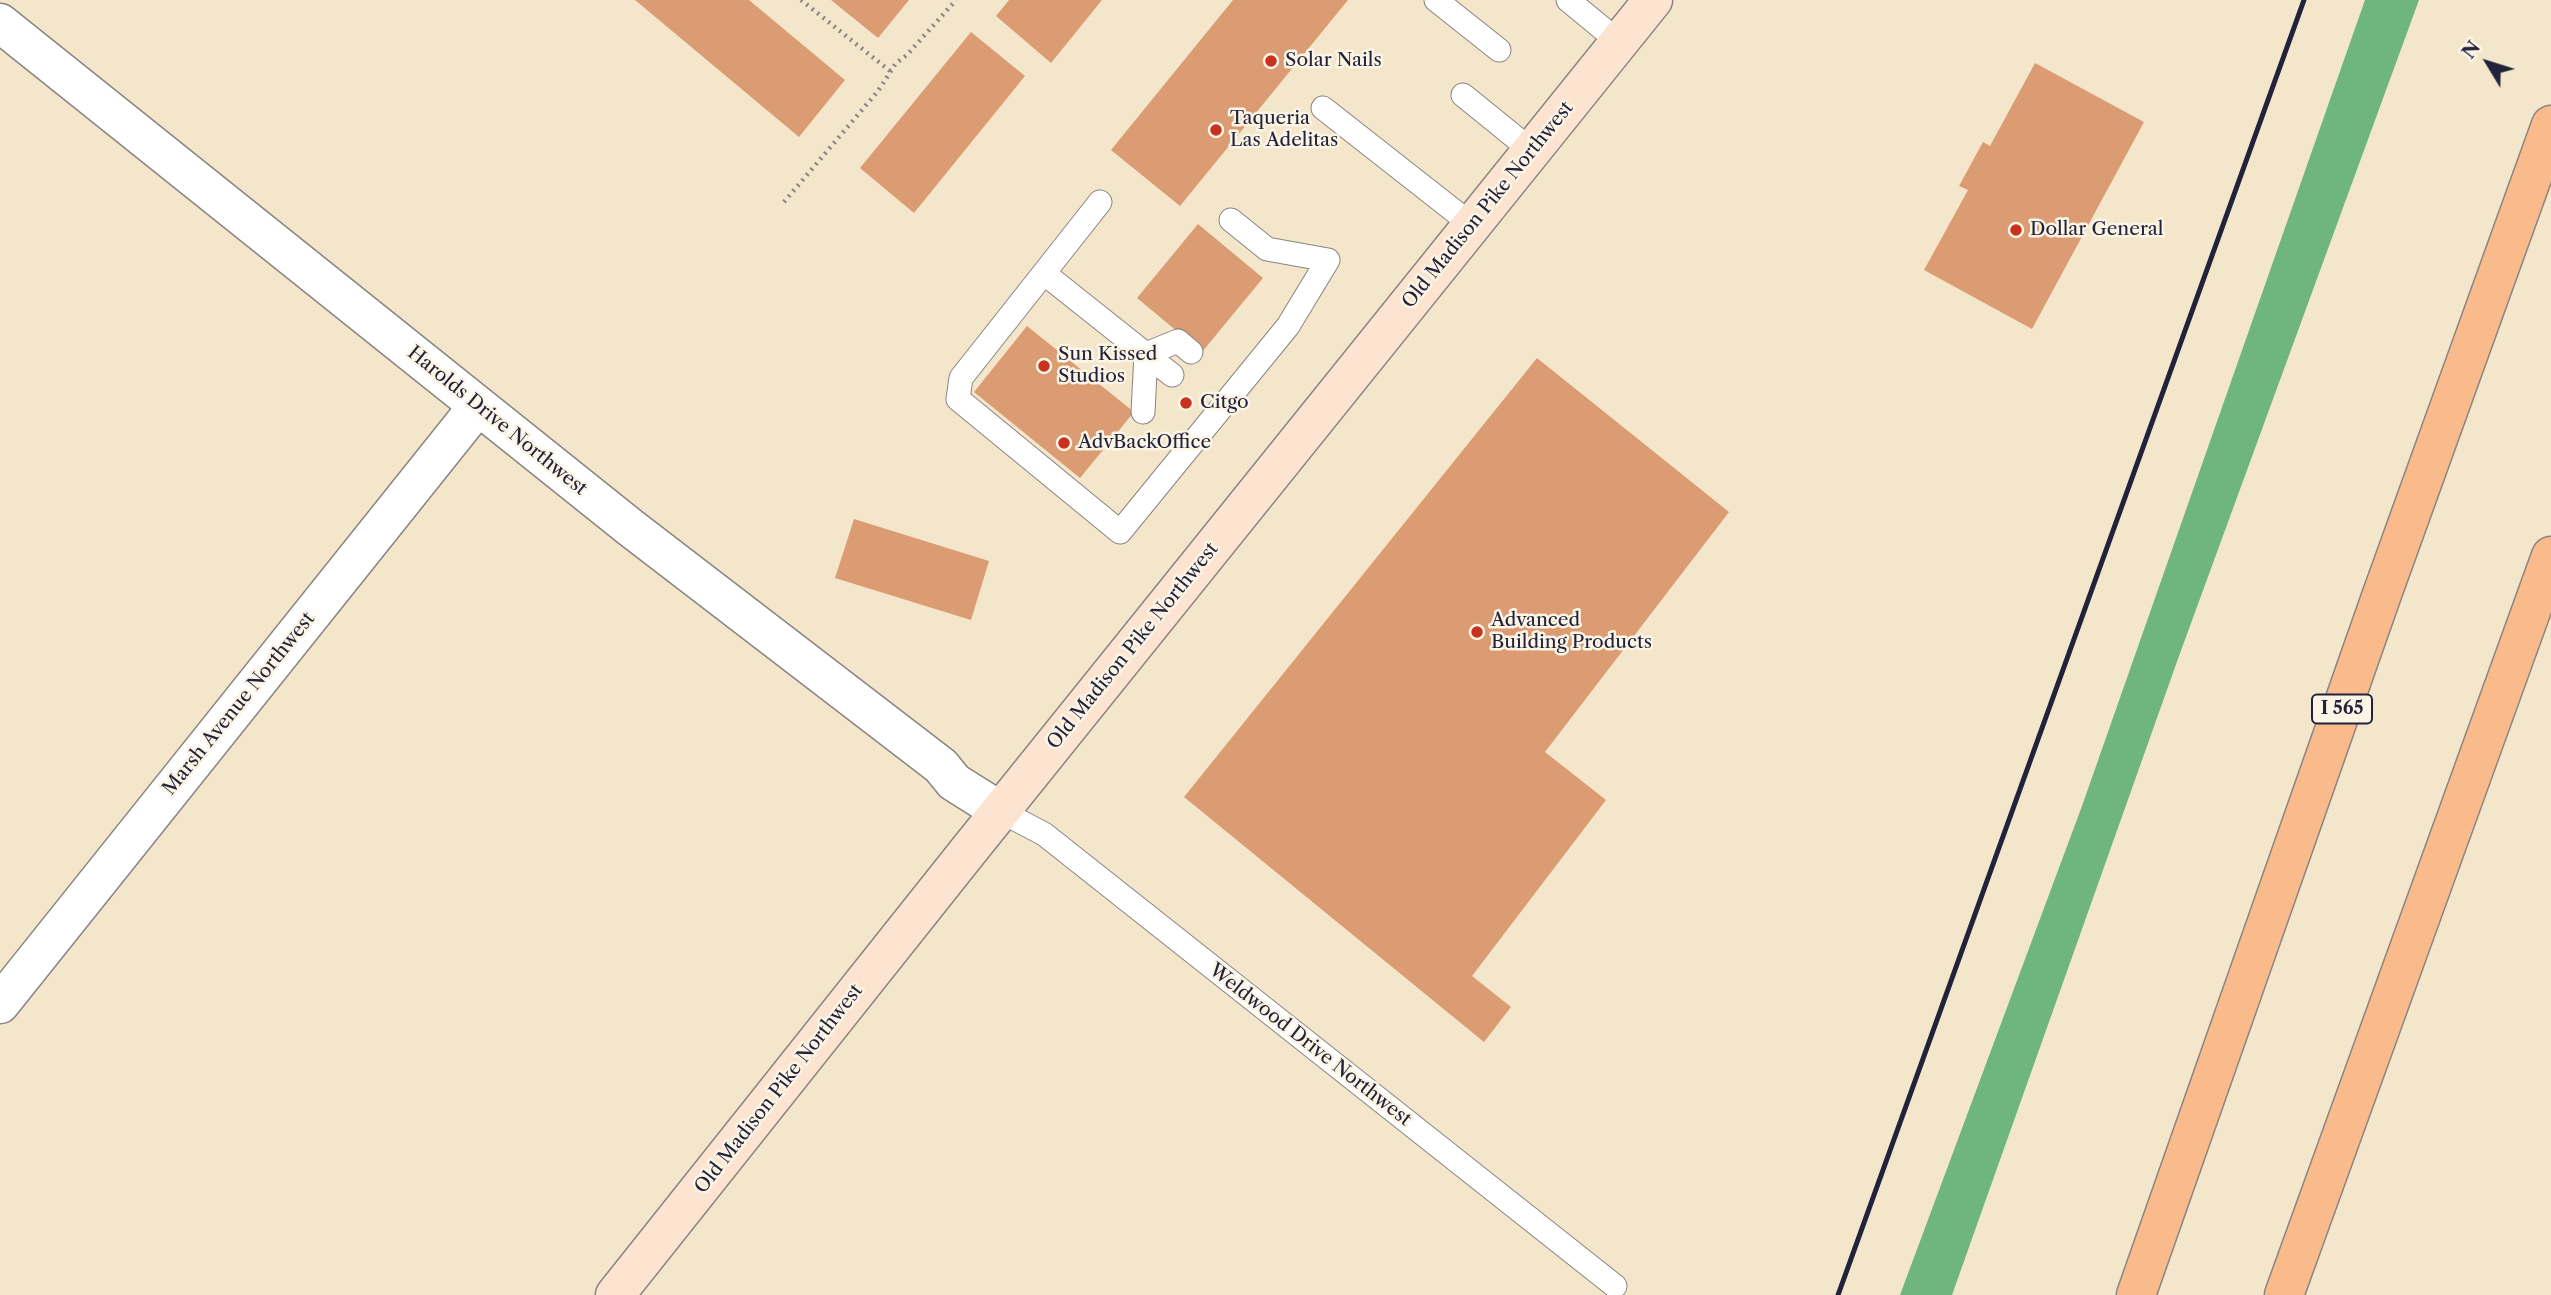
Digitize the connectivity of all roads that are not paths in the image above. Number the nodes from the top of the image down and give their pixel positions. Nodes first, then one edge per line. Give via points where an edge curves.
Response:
1 (1436, 0) edge
2 (1568, 0) edge
3 (1653, 0) edge
4 (0, 23) edge
5 (1619, 42) junction
6 (1499, 50) dead end
7 (1462, 95) dead end
8 (1323, 108) dead end
9 (2551, 125) edge
10 (1532, 151) junction
11 (1100, 202) dead end
12 (1231, 220) dead end
13 (1472, 225) junction
14 (1045, 274) junction
15 (1191, 352) dead end
16 (1146, 354) junction
17 (1172, 375) dead end
18 (478, 406) junction
19 (1143, 412) dead end
20 (2551, 556) edge
21 (1000, 811) junction
22 (0, 1004) edge
23 (1615, 1286) dead end
24 (615, 1295) edge
25 (2136, 1295) edge
26 (2284, 1295) edge

1 - 6 lane
2 - 5 lane
3 - 5 main road, Old Madison Pike Northwest
4 - 18 street, Harolds Drive Northwest
5 - 10 main road, Old Madison Pike Northwest
7 - 10 lane
8 - 13 lane
9 - 25 highway, I 565
10 - 13 main road, Old Madison Pike Northwest
11 - 14 lane
12 - 14 lane via 1267,249 1328,260 1288,326 1212,407 1120,532 958,399 961,378
13 - 21 main road, Old Madison Pike Northwest
14 - 16 lane
15 - 16 lane via 1178,341
16 - 17 lane
16 - 19 lane
18 - 21 street, Harolds Drive Northwest via 941,766 954,782
18 - 22 street, Marsh Avenue Northwest
20 - 26 highway
21 - 23 lane, Weldwood Drive Northwest via 1050,839
21 - 24 main road, Old Madison Pike Northwest

